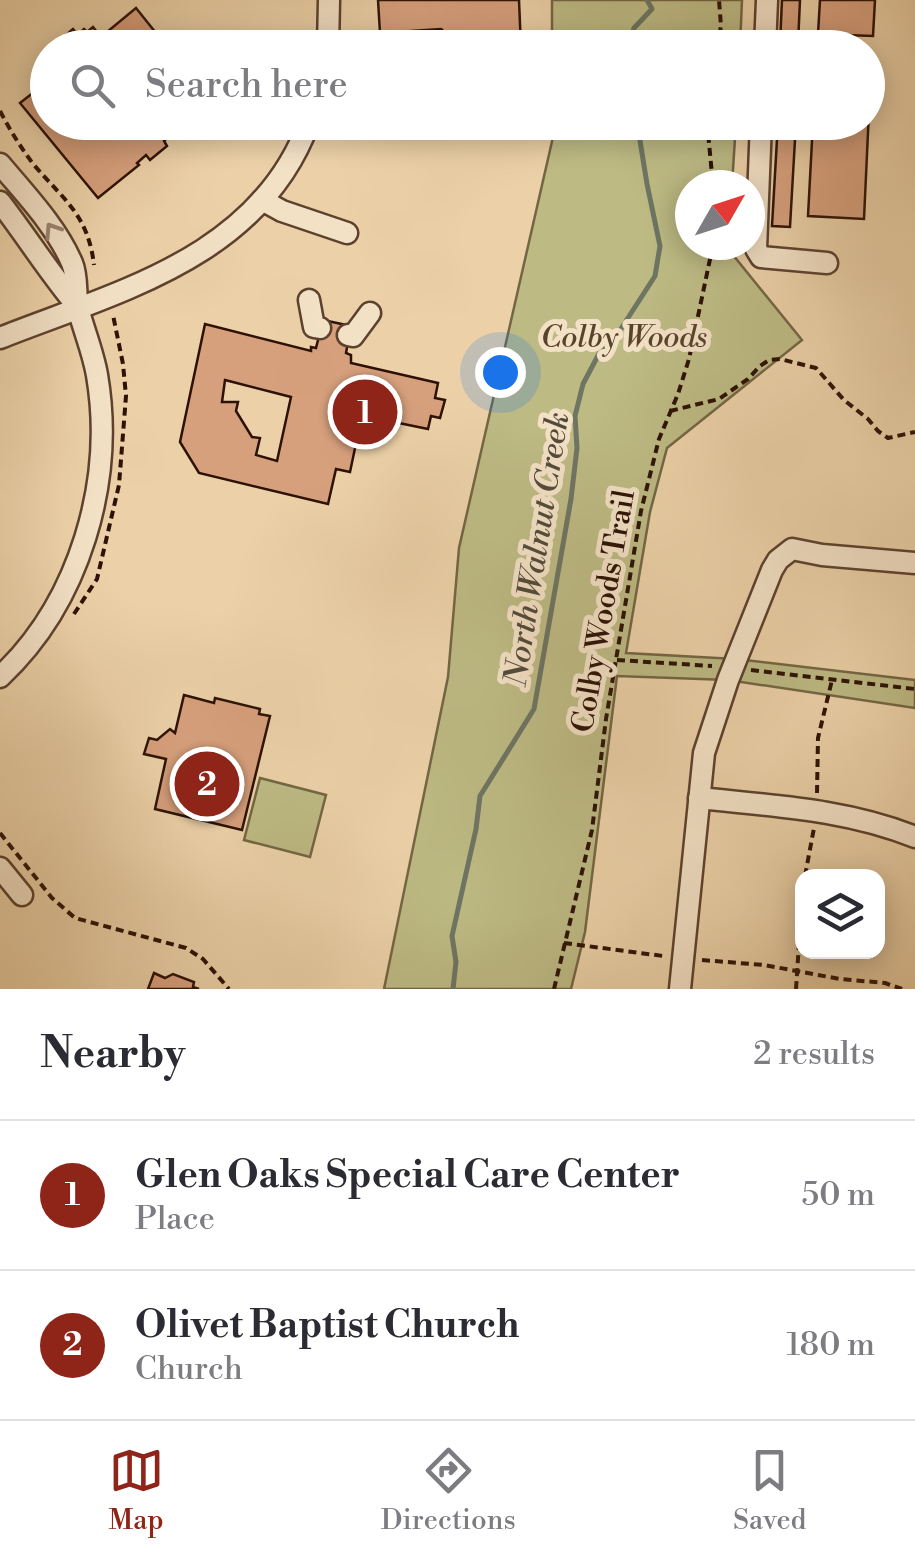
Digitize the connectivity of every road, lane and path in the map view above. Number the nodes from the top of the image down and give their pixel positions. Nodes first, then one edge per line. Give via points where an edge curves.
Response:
1 (329, 0) edge
2 (719, 0) edge
3 (766, 0) edge
4 (328, 30) edge
5 (719, 30) edge
6 (765, 30) edge
7 (300, 140) edge
8 (709, 140) edge
9 (761, 140) edge
10 (0, 164) edge
11 (712, 170) edge
12 (262, 200) junction
13 (0, 202) edge
14 (347, 233) dead end
15 (710, 260) edge
16 (827, 263) dead end
17 (308, 300) dead end
18 (78, 307) junction
19 (370, 314) dead end
20 (320, 328) dead end
21 (348, 335) dead end
22 (0, 338) edge
23 (670, 411) junction
24 (915, 432) edge
25 (915, 563) edge
26 (617, 660) junction
27 (732, 669) junction
28 (0, 676) edge
29 (832, 680) junction
30 (915, 689) edge
31 (699, 798) junction
32 (816, 811) junction
33 (0, 833) edge
34 (915, 837) edge
35 (0, 868) edge
36 (807, 869) edge
37 (22, 896) dead end
38 (564, 942) junction
39 (683, 959) junction
40 (799, 959) edge
41 (798, 970) junction
42 (229, 989) edge
43 (554, 989) edge
44 (680, 989) edge
45 (796, 989) edge
46 (902, 989) edge

1 - 4 street
2 - 5 path
3 - 6 street
7 - 12 street
8 - 11 path
9 - 16 street via 756,249 761,257
18 -> 10 street via 74,266
12 - 14 street
12 - 18 street via 186,262
13 - 18 street
15 - 23 path, Colby Woods Trail
17 - 20 street via 314,327
18 - 22 street
18 - 28 street via 102,415 96,495 56,604
19 - 21 street
23 - 24 path via 719,399 780,358 816,368 888,438
23 - 26 path, Colby Woods Trail via 640,511
25 - 27 street via 792,550 772,570
26 - 27 path
26 - 38 path, Colby Woods Trail via 592,830
27 - 29 path
27 - 31 street via 704,753
29 - 30 path
29 - 32 path via 818,738
31 - 32 street
31 - 39 street
32 - 34 street
32 - 36 path
33 - 42 path via 75,918 186,948
35 - 37 street
38 - 39 path
38 - 43 path, Colby Woods Trail
39 - 41 path
39 - 44 street
40 - 41 path
41 - 45 path
41 - 46 path

